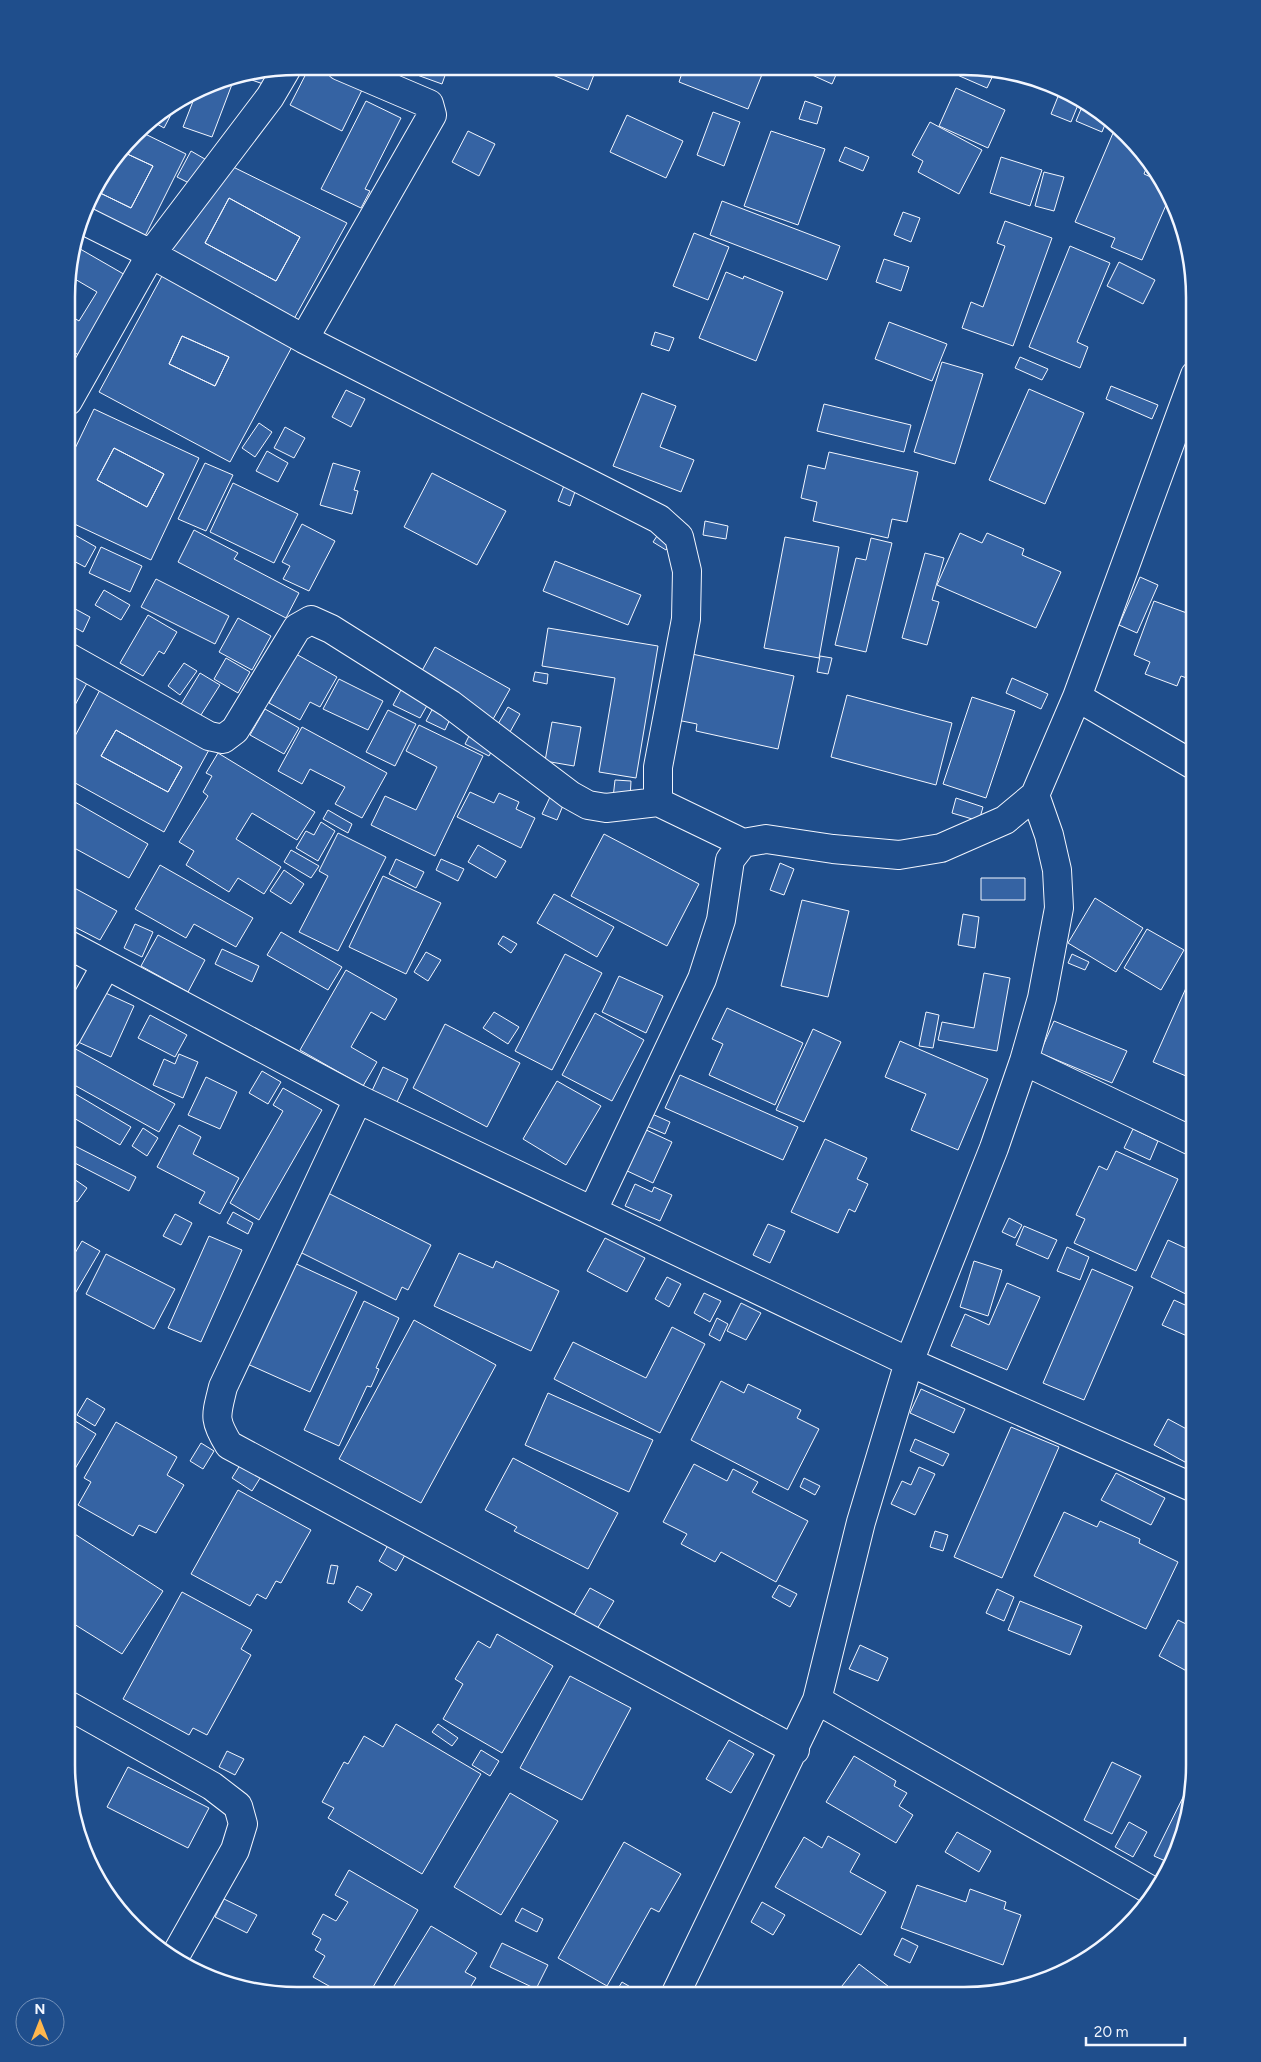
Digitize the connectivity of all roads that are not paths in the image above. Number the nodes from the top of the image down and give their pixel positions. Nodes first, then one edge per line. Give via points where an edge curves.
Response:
1 (283, 75) edge
2 (361, 75) edge
3 (88, 223) edge
4 (151, 254) junction
5 (304, 339) junction
6 (75, 389) edge
7 (1186, 400) edge
8 (75, 661) edge
9 (1077, 697) junction
10 (1186, 761) edge
11 (1035, 795) junction
12 (658, 802) junction
13 (742, 843) junction
14 (75, 948) edge
15 (106, 965) junction
16 (75, 1021) edge
17 (1024, 1061) junction
18 (358, 1099) junction
19 (1186, 1138) edge
20 (593, 1210) junction
21 (909, 1362) junction
22 (1186, 1484) edge
23 (818, 1700) junction
24 (75, 1709) edge
25 (794, 1750) junction
26 (1148, 1889) edge
27 (177, 1952) edge
28 (679, 1987) edge

1 - 4 street via 270,97
2 - 5 street via 429,104 432,115
3 - 4 street
4 - 5 street
4 - 6 street
5 - 12 street via 659,519 678,537 687,571 686,619 658,767
7 - 9 street
8 - 12 street via 209,736 223,739 235,730 297,628 311,620 331,629 450,704 570,795 588,805 606,808
9 - 10 street
9 - 11 street
11 - 13 street via 1005,820 933,850 899,855 766,839
11 - 17 street via 1057,870 1059,908 1042,998
12 - 13 street
13 - 20 street via 730,860 721,920 702,980
14 - 15 street
15 - 16 street
15 - 18 street
17 - 19 street
17 - 21 street via 994,1148
18 - 20 street
18 - 25 street via 223,1387 216,1415 218,1428 229,1445
20 - 21 street
21 - 22 street
21 - 23 street via 861,1522
23 - 25 street
23 - 26 street
24 - 27 street via 212,1786 238,1806 243,1824 235,1850
25 - 28 street

